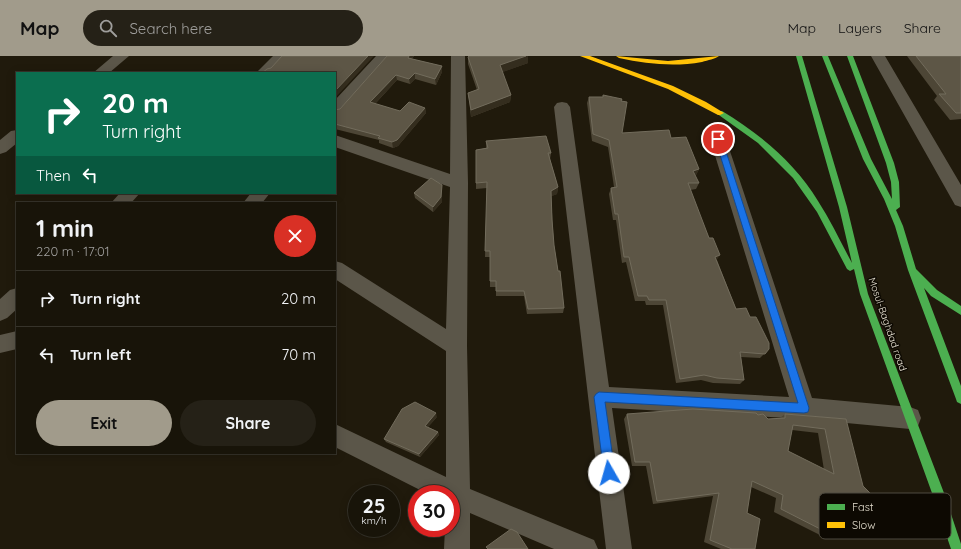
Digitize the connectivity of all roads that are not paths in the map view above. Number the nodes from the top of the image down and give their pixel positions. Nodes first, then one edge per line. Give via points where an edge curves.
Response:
1 (122, 56) edge
2 (281, 56) edge
3 (384, 56) edge
4 (458, 56) edge
5 (583, 56) edge
6 (617, 56) edge
7 (716, 56) edge
8 (799, 56) edge
9 (825, 56) edge
10 (850, 56) edge
11 (878, 56) edge
12 (101, 72) edge
13 (264, 72) edge
14 (562, 107) dead end
15 (336, 109) edge
16 (16, 136) edge
17 (718, 139) dead end
18 (336, 141) edge
19 (0, 148) edge
20 (459, 183) junction
21 (130, 194) edge
22 (260, 194) edge
23 (961, 200) edge
24 (121, 202) edge
25 (253, 202) edge
26 (899, 226) junction
27 (912, 269) junction
28 (336, 270) edge
29 (864, 294) junction
30 (16, 297) edge
31 (961, 311) edge
32 (0, 312) edge
33 (16, 340) edge
34 (0, 344) edge
35 (456, 346) junction
36 (599, 397) junction
37 (961, 398) edge
38 (804, 408) junction
39 (910, 418) junction
40 (336, 435) edge
41 (436, 485) edge
42 (458, 485) edge
43 (938, 493) edge
44 (460, 497) edge
45 (951, 531) edge
46 (457, 537) edge
47 (457, 549) edge
48 (585, 549) edge
49 (619, 549) edge
50 (957, 549) edge

1 - 12 street
2 - 13 street
3 - 15 street
4 - 20 street
5 - 29 main road via 685,93 751,133 774,153 808,192
6 - 7 main road via 663,63 695,61
8 - 29 main road, Mosul-Baghdad road via 843,207
9 - 26 main road via 867,159
10 - 26 main road via 890,163 895,182
11 - 23 street
14 - 36 street
16 - 19 street
17 - 38 street
18 - 20 street
20 - 35 street
21 - 24 street
22 - 25 street
26 - 27 main road
27 - 31 main road via 933,293
27 - 37 main road
28 - 35 street
29 - 39 main road, Mosul-Baghdad road
30 - 32 street
33 - 34 street
35 - 42 street
36 - 38 street
36 - 49 street
38 - 39 street
39 - 43 main road, Mosul-Baghdad road
40 - 41 street
44 - 48 street
45 - 50 main road, Mosul-Baghdad road
46 - 47 street

